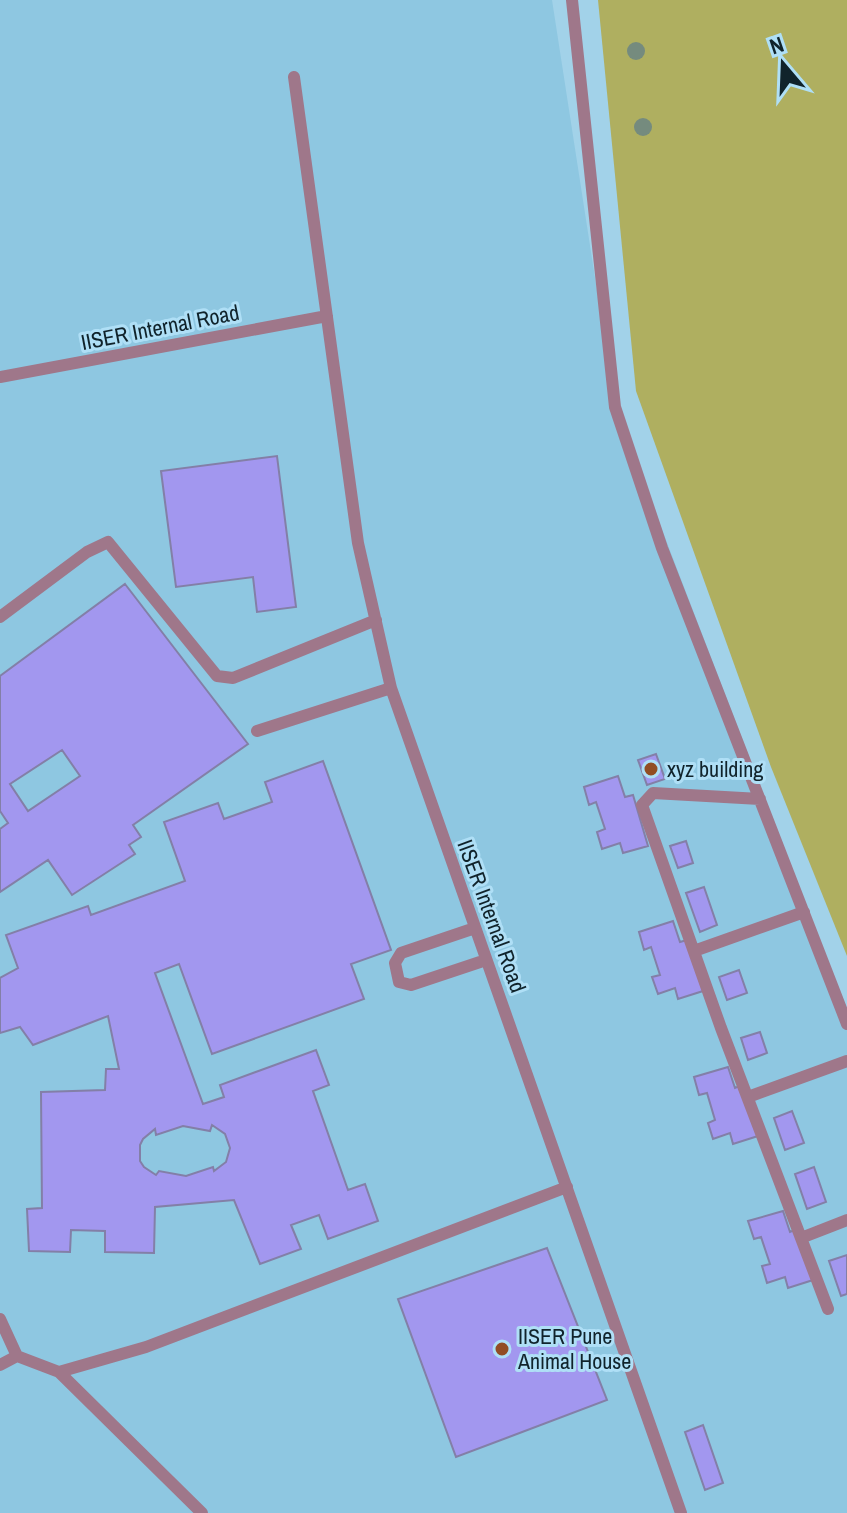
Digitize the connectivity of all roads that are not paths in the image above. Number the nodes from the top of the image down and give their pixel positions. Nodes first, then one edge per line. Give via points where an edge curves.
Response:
1 (572, 0) edge
2 (294, 77) dead end
3 (327, 316) junction
4 (0, 377) edge
5 (0, 617) edge
6 (376, 620) junction
7 (391, 688) junction
8 (257, 731) dead end
9 (760, 799) junction
10 (804, 912) junction
11 (475, 928) junction
12 (694, 951) junction
13 (486, 960) junction
14 (847, 1024) edge
15 (847, 1061) edge
16 (748, 1097) junction
17 (567, 1187) junction
18 (847, 1220) edge
19 (801, 1238) junction
20 (828, 1309) dead end
21 (0, 1319) edge
22 (17, 1356) junction
23 (0, 1365) edge
24 (59, 1372) junction
25 (202, 1513) edge
26 (681, 1513) edge

1 - 9 lane via 615,407 662,548
2 - 3 lane, IISER Internal Road
3 - 4 lane, IISER Internal Road
3 - 6 lane, IISER Internal Road via 358,543
5 - 6 lane via 108,542 217,676 233,678
6 - 7 lane, IISER Internal Road
7 - 8 lane
7 - 11 lane, IISER Internal Road
9 - 10 lane
9 - 12 lane via 653,793 642,805
10 - 12 lane
10 - 14 lane
11 - 13 lane, IISER Internal Road
11 - 13 lane via 401,953 395,963 399,982 411,985
12 - 16 lane
13 - 17 lane, IISER Internal Road
15 - 16 lane
16 - 19 lane
17 - 24 lane via 146,1347
17 - 26 lane, IISER Internal Road
18 - 19 lane
19 - 20 lane
21 - 22 lane
22 - 23 lane
22 - 24 lane
24 - 25 lane

